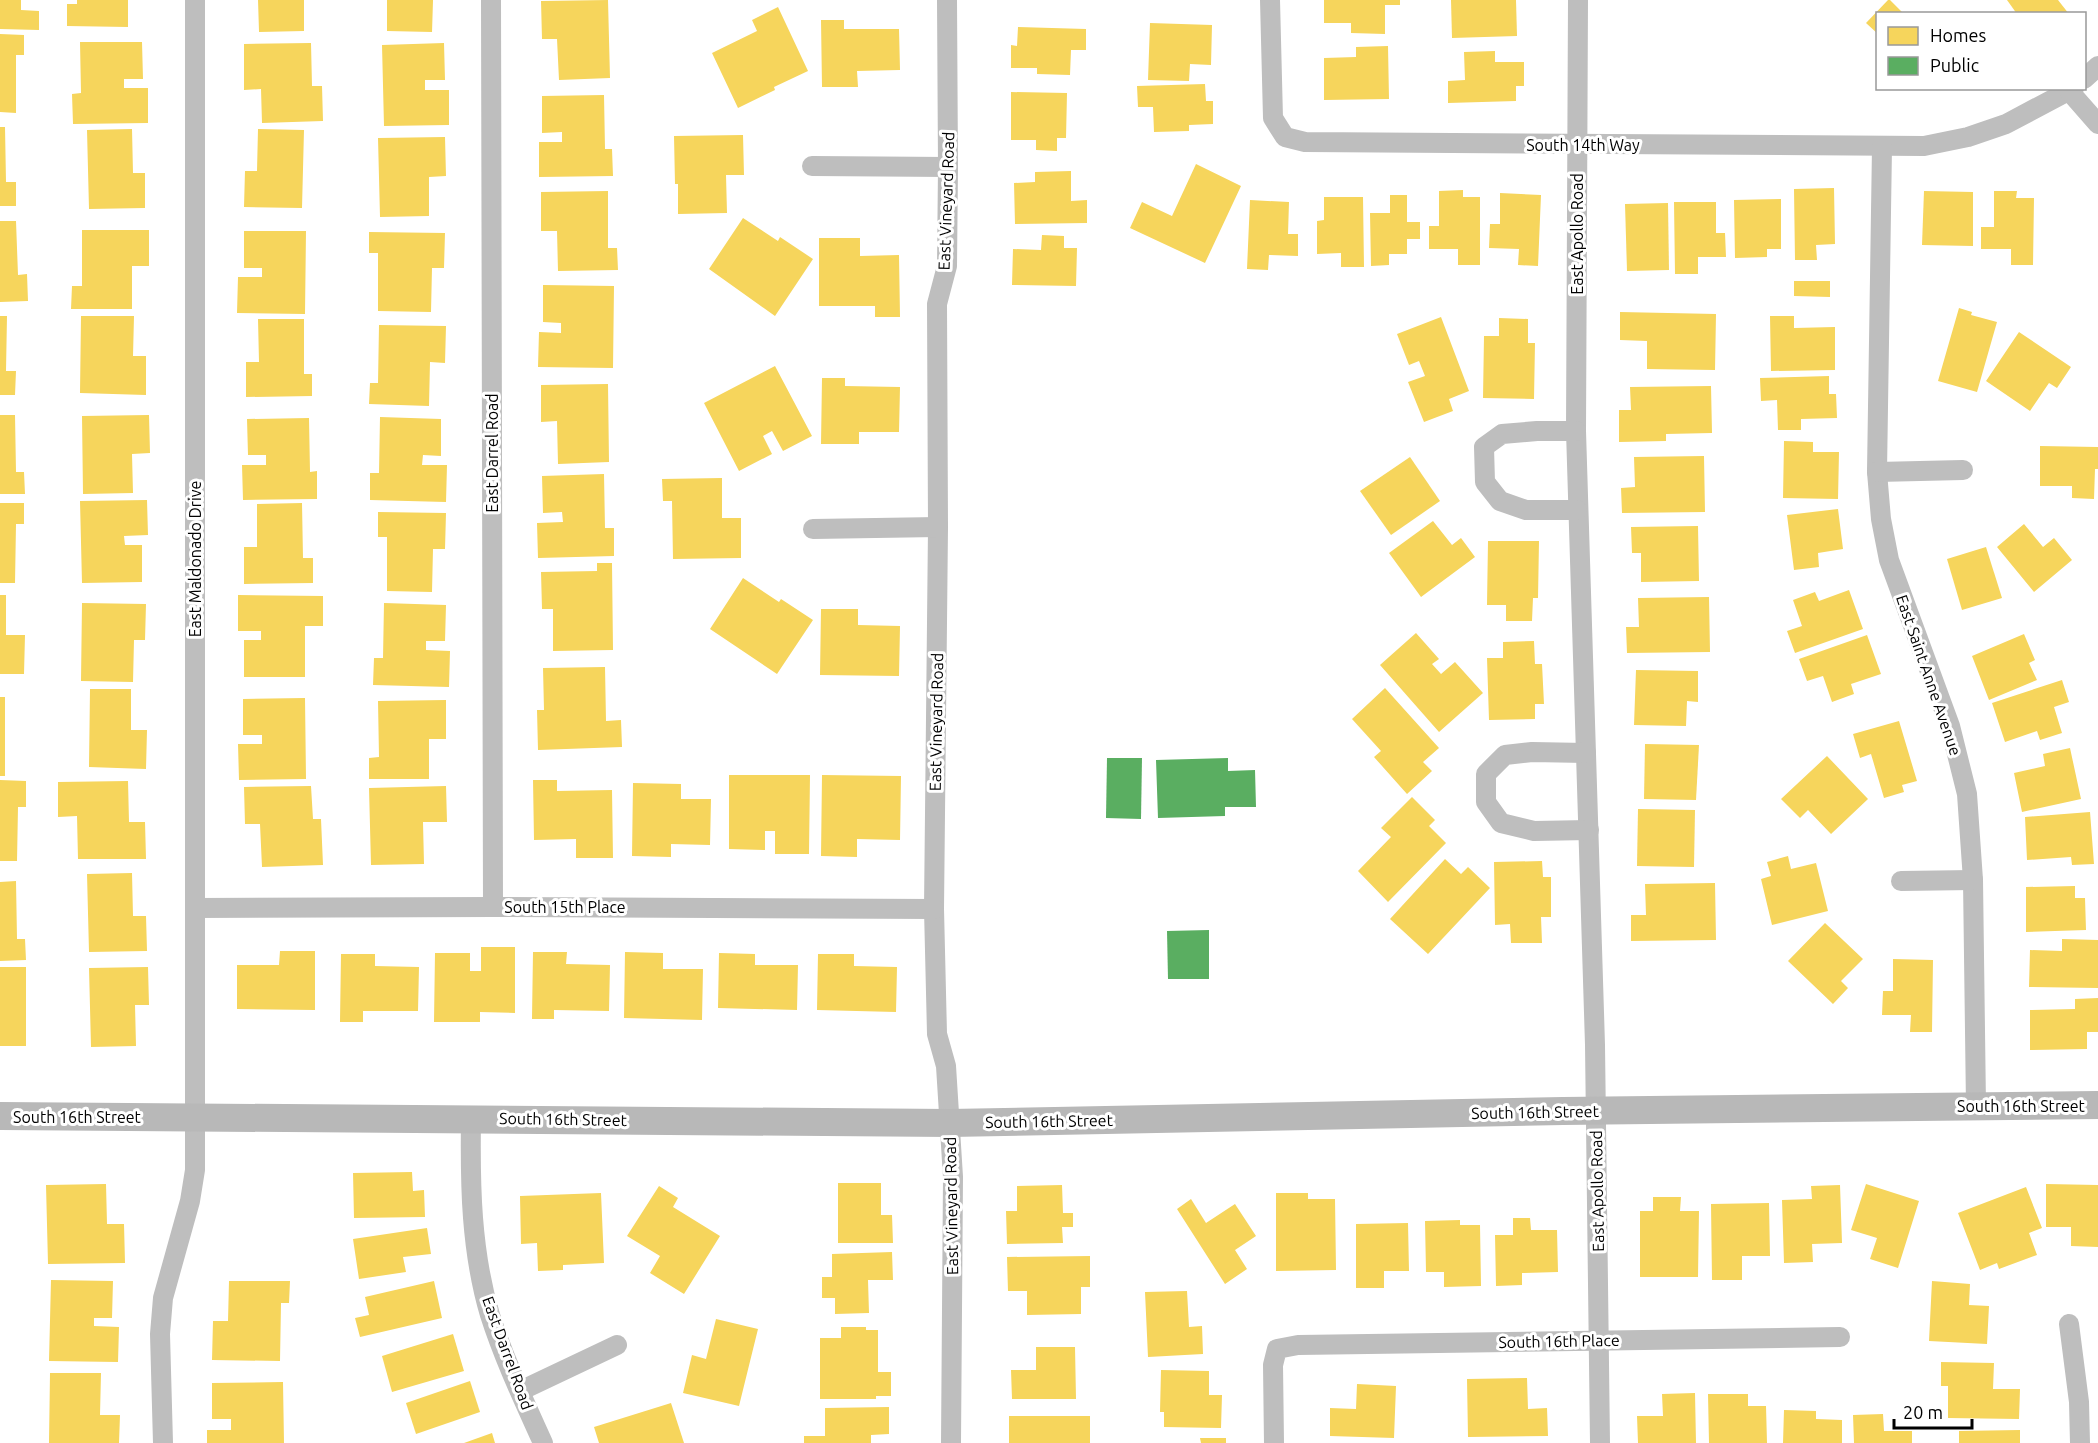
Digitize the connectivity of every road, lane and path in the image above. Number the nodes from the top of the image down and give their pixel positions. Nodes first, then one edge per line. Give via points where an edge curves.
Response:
1 (195, 0) edge
2 (491, 0) edge
3 (947, 0) edge
4 (1270, 0) edge
5 (1578, 0) edge
6 (2098, 66) edge
7 (2086, 77) edge
8 (2069, 90) edge
9 (2078, 90) edge
10 (2098, 124) edge
11 (1578, 145) junction
12 (1882, 147) junction
13 (812, 166) dead end
14 (948, 167) junction
15 (1576, 431) junction
16 (1964, 470) dead end
17 (1877, 472) junction
18 (1577, 510) junction
19 (938, 527) junction
20 (813, 529) dead end
21 (1586, 753) junction
22 (1589, 830) junction
23 (1973, 880) junction
24 (1901, 881) dead end
25 (493, 907) junction
26 (195, 908) junction
27 (934, 909) junction
28 (1976, 1106) junction
29 (2098, 1106) edge
30 (1596, 1111) junction
31 (0, 1116) edge
32 (195, 1118) junction
33 (471, 1119) junction
34 (950, 1123) junction
35 (2068, 1323) dead end
36 (1840, 1336) dead end
37 (1599, 1340) junction
38 (617, 1345) dead end
39 (520, 1391) junction
40 (163, 1443) edge
41 (543, 1443) edge
42 (951, 1443) edge
43 (1274, 1443) edge
44 (1599, 1443) edge
45 (2080, 1443) edge

1 - 26 street, East Maldonado Drive
2 - 25 street, East Darrel Road
3 - 14 street, East Vineyard Road
4 - 11 street, South 14th Way via 1272,118 1285,137 1305,142
5 - 11 street, East Apollo Road
6 - 7 street, South 14th Way
8 - 12 street, South 14th Way via 2006,124 1968,137 1924,146
9 - 10 street
11 - 12 street, South 14th Way
11 - 15 street, East Apollo Road
12 - 17 street, East Saint Anne Avenue
13 - 14 street
14 - 19 street, East Vineyard Road via 946,266 937,304
15 - 18 street, East Apollo Road
15 - 18 street via 1502,434 1484,447 1485,482 1500,501 1526,510
16 - 17 street
17 - 23 street, East Saint Anne Avenue via 1889,560 1950,726 1967,794
18 - 21 street, East Apollo Road
19 - 20 street
19 - 27 street, East Vineyard Road
21 - 22 street, East Apollo Road
21 - 22 street via 1505,755 1486,774 1486,802 1501,823 1534,831
22 - 30 street, East Apollo Road
23 - 24 street
23 - 28 street, East Saint Anne Avenue
25 - 26 street, South 15th Place
25 - 27 street, South 15th Place
26 - 32 street, East Maldonado Drive
27 - 34 street, East Vineyard Road via 937,1034 946,1066
28 - 29 main road, South 16th Street
28 - 30 main road, South 16th Street
30 - 34 main road, South 16th Street
30 - 37 street, East Apollo Road
31 - 32 main road, South 16th Street
32 - 33 main road, South 16th Street
32 - 40 street, East Maldonado Drive via 195,1170 190,1201 163,1298
33 - 34 main road, South 16th Street
33 - 39 street, East Darrel Road via 471,1199 477,1254 490,1315
34 - 42 street, East Vineyard Road
35 - 45 street via 2079,1402
36 - 37 street, South 16th Place
37 - 43 street, South 16th Place via 1298,1345 1277,1349 1273,1365
37 - 44 street, East Apollo Road
38 - 39 street
39 - 41 street, East Darrel Road

